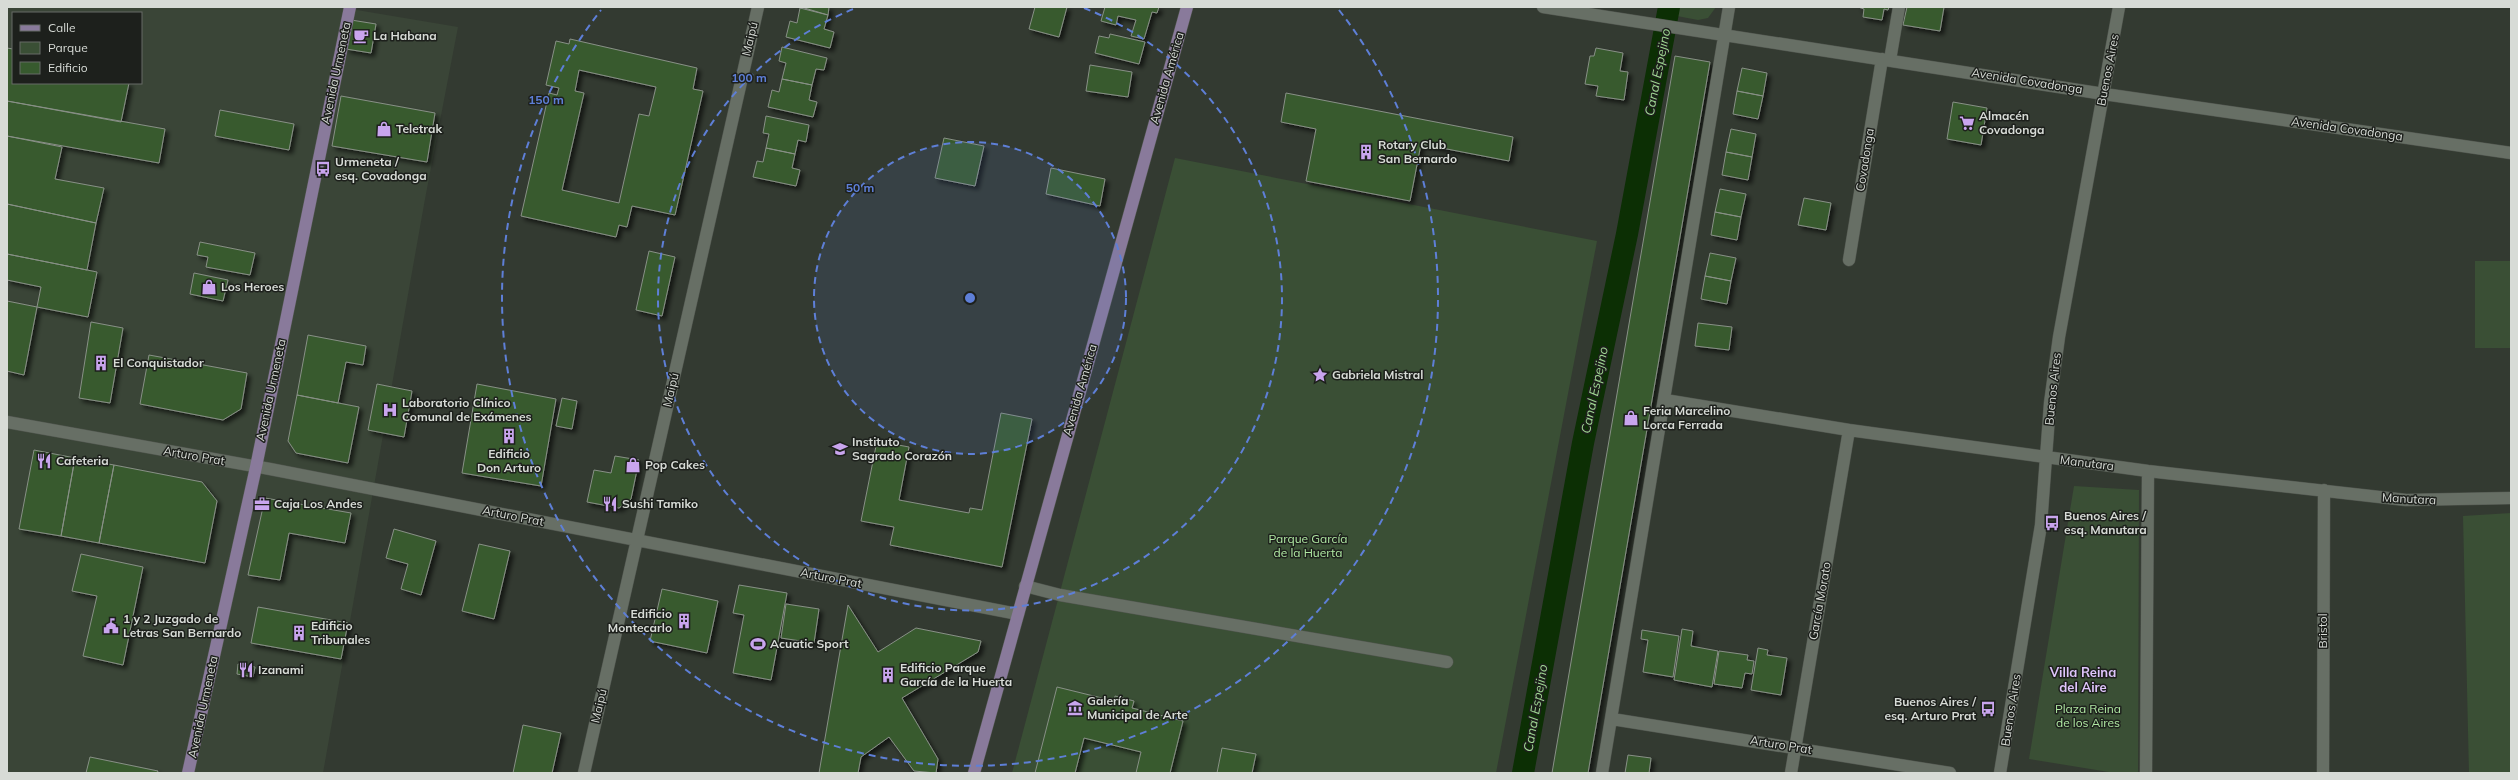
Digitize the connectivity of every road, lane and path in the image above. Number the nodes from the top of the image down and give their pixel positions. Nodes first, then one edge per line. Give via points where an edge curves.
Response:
1 (350, 7) edge
2 (758, 7) edge
3 (1187, 7) edge
4 (1543, 7) edge
5 (1729, 7) edge
6 (1898, 7) edge
7 (2119, 7) edge
8 (1725, 34) junction
9 (1886, 59) junction
10 (2104, 94) junction
11 (2511, 153) edge
12 (1849, 260) dead end
13 (1665, 400) junction
14 (7, 422) edge
15 (1849, 430) junction
16 (2046, 458) junction
17 (256, 467) junction
18 (2148, 471) junction
19 (2324, 490) junction
20 (2511, 498) edge
21 (637, 540) junction
22 (1025, 586) junction
23 (1018, 614) junction
24 (1447, 662) dead end
25 (1612, 719) junction
26 (1796, 748) junction
27 (188, 773) edge
28 (584, 773) edge
29 (974, 773) edge
30 (1602, 773) edge
31 (1791, 773) edge
32 (1950, 773) edge
33 (2000, 773) edge
34 (2146, 773) edge
35 (2323, 773) edge

1 - 17 main road, Avenida Urmeneta
2 - 21 street, Maipú
3 - 22 main road, Avenida América
4 - 8 street, Avenida Covadonga
5 - 8 street
6 - 9 street, Covadonga
7 - 10 street, Buenos Aires
8 - 9 street, Avenida Covadonga
8 - 13 street
9 - 10 street, Avenida Covadonga
9 - 12 street, Covadonga
10 - 11 street, Avenida Covadonga
10 - 16 street, Buenos Aires via 2059,336
13 - 15 street, Manutara
13 - 25 street
14 - 17 street, Arturo Prat
15 - 16 street, Manutara
15 - 26 street, García Morato
16 - 18 street, Manutara
16 - 33 street, Buenos Aires via 2035,567
17 - 21 street, Arturo Prat
17 - 27 main road, Avenida Urmeneta
18 - 19 street, Manutara
18 - 34 street
19 - 20 street, Manutara via 2414,500
19 - 35 street, Bristol
21 - 23 street, Arturo Prat
21 - 28 street, Maipú
22 - 23 main road, Avenida América
22 - 24 street via 1066,596
23 - 29 main road, Avenida América
25 - 26 street, Arturo Prat
25 - 30 street
26 - 31 street, García Morato
26 - 32 street, Arturo Prat

